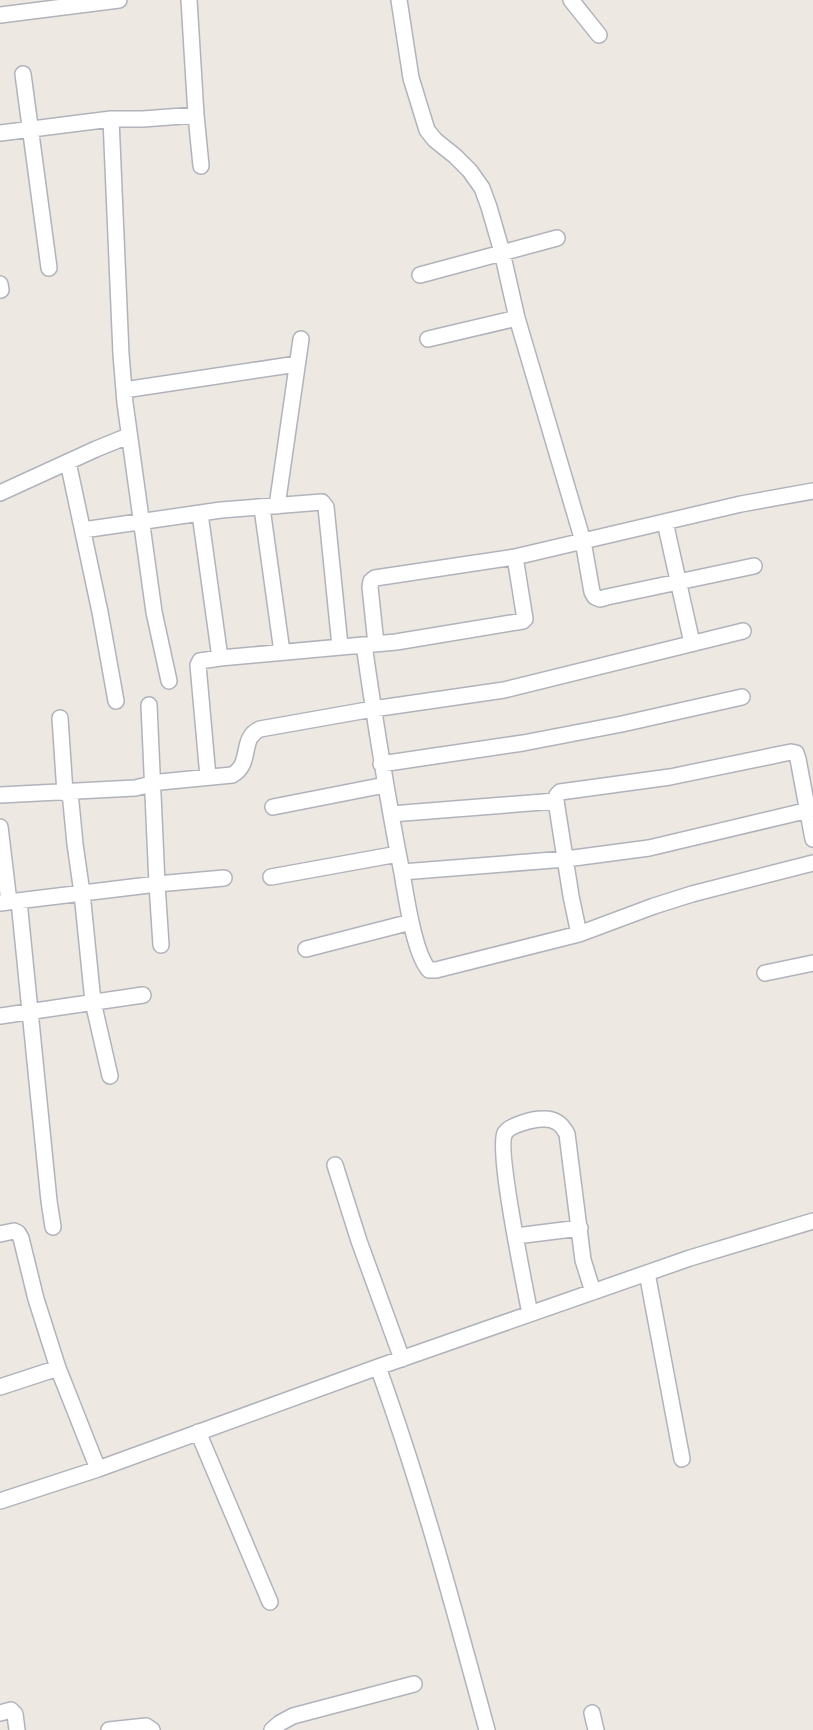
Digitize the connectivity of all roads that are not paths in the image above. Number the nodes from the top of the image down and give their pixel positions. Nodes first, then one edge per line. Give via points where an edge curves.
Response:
1 (119, 0) edge
2 (189, 0) edge
3 (399, 0) edge
4 (571, 0) edge
5 (0, 15) edge
6 (599, 35) dead end
7 (23, 74) dead end
8 (196, 115) junction
9 (111, 119) junction
10 (30, 130) junction
11 (0, 133) edge
12 (201, 166) dead end
13 (557, 238) dead end
14 (502, 252) junction
15 (49, 268) dead end
16 (420, 275) dead end
17 (517, 318) junction
18 (301, 339) dead end
19 (428, 339) dead end
20 (297, 364) junction
21 (124, 390) junction
22 (128, 436) junction
23 (68, 462) junction
24 (813, 491) edge
25 (0, 493) edge
26 (270, 507) junction
27 (200, 514) junction
28 (141, 522) junction
29 (665, 522) junction
30 (83, 530) junction
31 (583, 541) junction
32 (515, 557) junction
33 (754, 566) dead end
34 (678, 582) junction
35 (743, 632) dead end
36 (370, 644) junction
37 (692, 644) junction
38 (340, 646) junction
39 (282, 652) junction
40 (220, 658) junction
41 (169, 681) dead end
42 (742, 697) dead end
43 (116, 701) dead end
44 (149, 705) dead end
45 (373, 709) junction
46 (60, 718) dead end
47 (381, 764) junction
48 (208, 777) junction
49 (153, 784) junction
50 (385, 785) junction
51 (68, 793) junction
52 (0, 795) edge
53 (556, 801) junction
54 (273, 807) dead end
55 (810, 810) edge
56 (390, 814) junction
57 (0, 827) edge
58 (813, 839) edge
59 (398, 854) junction
60 (566, 859) junction
61 (813, 863) edge
62 (402, 872) junction
63 (271, 877) dead end
64 (224, 878) dead end
65 (157, 884) junction
66 (82, 893) junction
67 (9, 902) edge
68 (411, 922) junction
69 (579, 934) junction
70 (161, 945) dead end
71 (306, 949) dead end
72 (813, 963) edge
73 (765, 973) dead end
74 (142, 996) dead end
75 (93, 1002) junction
76 (30, 1012) junction
77 (0, 1016) edge
78 (110, 1076) dead end
79 (335, 1165) dead end
80 (813, 1221) edge
81 (53, 1227) dead end
82 (580, 1228) junction
83 (0, 1234) edge
84 (516, 1236) junction
85 (647, 1273) junction
86 (593, 1292) junction
87 (530, 1314) junction
88 (402, 1359) junction
89 (378, 1367) junction
90 (58, 1368) junction
91 (0, 1387) edge
92 (198, 1432) junction
93 (682, 1459) dead end
94 (98, 1468) junction
95 (0, 1501) edge
96 (270, 1602) dead end
97 (414, 1684) dead end
98 (0, 1713) edge
99 (592, 1713) dead end
100 (17, 1730) edge
101 (109, 1730) edge
102 (152, 1730) edge
103 (272, 1730) edge
104 (487, 1730) edge
105 (596, 1730) edge

1 - 5 street
2 - 8 street
3 - 14 street via 411,78 427,130 470,171 482,189
4 - 6 street
7 - 10 street
8 - 9 street
8 - 12 street
9 - 10 street
9 - 21 street
10 - 11 street
10 - 15 street
13 - 14 street
14 - 16 street
14 - 17 street
17 - 19 street
17 - 31 street
18 - 20 street
20 - 21 street
20 - 26 street
21 - 22 street
22 - 23 street
22 - 28 street
23 - 25 street
23 - 30 street
24 - 29 street
26 - 27 street
26 - 38 street via 317,501 326,507
26 - 39 street
27 - 28 street
27 - 40 street
28 - 30 street
28 - 41 street via 153,612
29 - 31 street
29 - 34 street
30 - 43 street
31 - 32 street
31 - 34 street via 595,597
32 - 36 street via 375,578 370,587
32 - 36 street via 523,621
33 - 34 street
34 - 37 street
35 - 37 street
36 - 38 street
36 - 45 street
37 - 45 street via 504,690
38 - 39 street
39 - 40 street
40 - 48 street via 198,664
42 - 47 street via 523,743
44 - 49 street
45 - 47 street
45 - 48 street via 260,729 249,738 238,771
46 - 51 street
47 - 50 street
48 - 49 street
49 - 51 street
49 - 65 street
50 - 54 street
50 - 56 street
51 - 52 street
51 - 66 street
53 - 55 street via 557,795 566,790 670,777 791,752 798,759
53 - 56 street
53 - 60 street
55 - 58 street
55 - 60 street via 649,848
56 - 59 street
57 - 67 street
59 - 62 street
59 - 63 street
60 - 62 street
60 - 69 street
61 - 69 street via 692,894
62 - 68 street
64 - 65 street
65 - 66 street
65 - 70 street
66 - 67 street
66 - 75 street
67 - 76 street
68 - 69 street via 429,970
68 - 71 street
72 - 73 street
74 - 75 street
75 - 76 street
75 - 78 street
76 - 77 street
76 - 81 street
79 - 88 street
80 - 85 street
82 - 84 street
82 - 84 street via 567,1134 553,1119 541,1118 512,1126 503,1140
82 - 86 street via 583,1260
83 - 90 street via 14,1231 21,1238
84 - 87 street
85 - 86 street
85 - 93 street
86 - 87 street
87 - 88 street
88 - 89 street
89 - 92 street
89 - 104 street via 429,1522
90 - 91 street
90 - 94 street
92 - 94 street
92 - 96 street
94 - 95 street
97 - 103 street via 293,1716
98 - 100 street via 10,1710 15,1714
99 - 105 street
101 - 102 street via 146,1726

